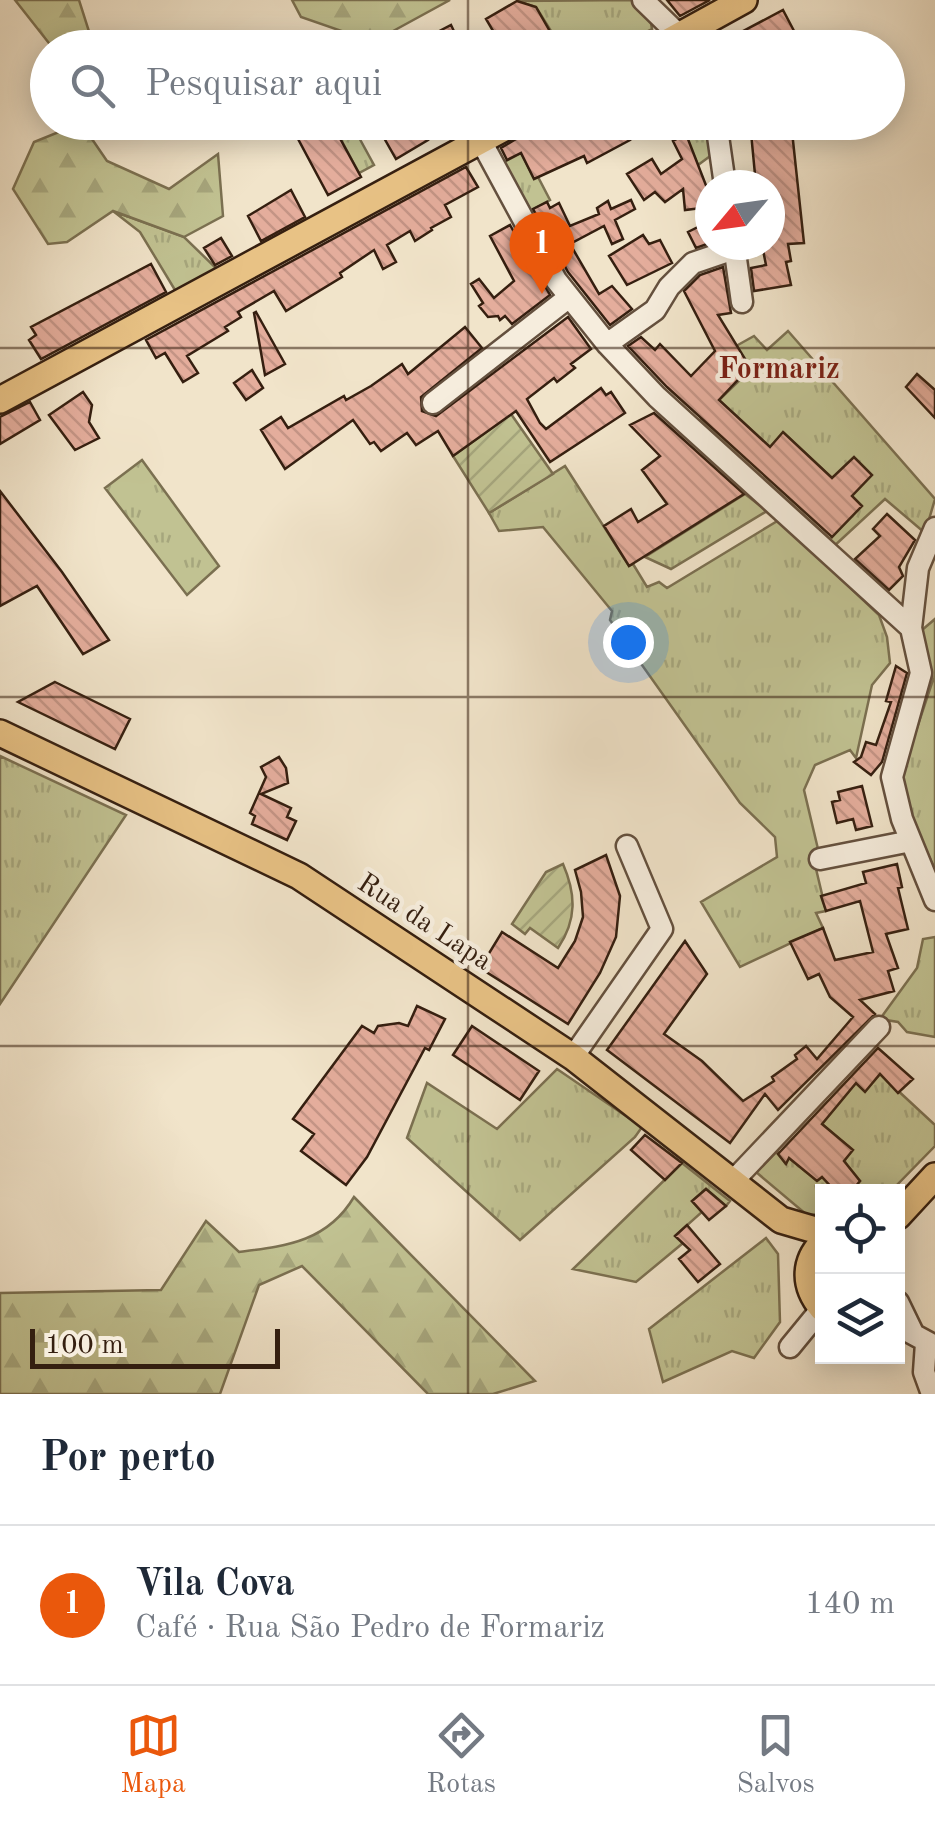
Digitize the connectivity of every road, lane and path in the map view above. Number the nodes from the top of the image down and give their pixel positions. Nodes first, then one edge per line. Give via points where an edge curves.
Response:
1 (643, 0) edge
2 (744, 0) edge
3 (664, 30) edge
4 (696, 30) edge
5 (482, 140) joint
6 (719, 140) edge
7 (723, 170) edge
8 (701, 260) edge
9 (736, 260) edge
10 (568, 298) junction
11 (742, 302) dead end
12 (607, 344) junction
13 (0, 400) edge
14 (433, 403) dead end
15 (935, 528) edge
16 (915, 594) junction
17 (883, 601) junction
18 (911, 628) junction
19 (0, 733) edge
20 (910, 840) junction
21 (627, 846) dead end
22 (820, 859) dead end
23 (935, 900) edge
24 (879, 1027) dead end
25 (573, 1057) junction
26 (935, 1176) edge
27 (734, 1180) junction
28 (905, 1211) edge
29 (781, 1220) junction
30 (815, 1230) edge
31 (815, 1254) edge
32 (807, 1274) junction
33 (815, 1299) edge
34 (905, 1314) edge
35 (815, 1317) edge
36 (918, 1337) edge
37 (790, 1347) dead end
38 (932, 1394) edge

1 - 3 street
2 - 4 main road
5 - 10 street
5 - 13 main road
6 - 7 street
8 - 12 street via 655,310
9 - 11 street
10 - 12 street
10 - 14 street
12 - 17 street
15 - 16 street
16 - 17 street
16 - 18 street
17 - 18 street
18 - 20 street via 922,673 892,776
19 - 25 main road, Rua da Lapa via 298,876
20 - 22 street
20 - 23 street
21 - 25 street via 662,929
24 - 27 street
25 - 27 main road, Rua da Lapa
26 - 28 main road
27 - 29 main road, Rua da Lapa
29 - 30 main road, Rua da Lapa
29 - 32 main road, Rua da Lapa
31 - 32 main road
32 - 33 main road, Rua da Lapa
34 - 36 street
35 - 37 street
36 - 38 street

